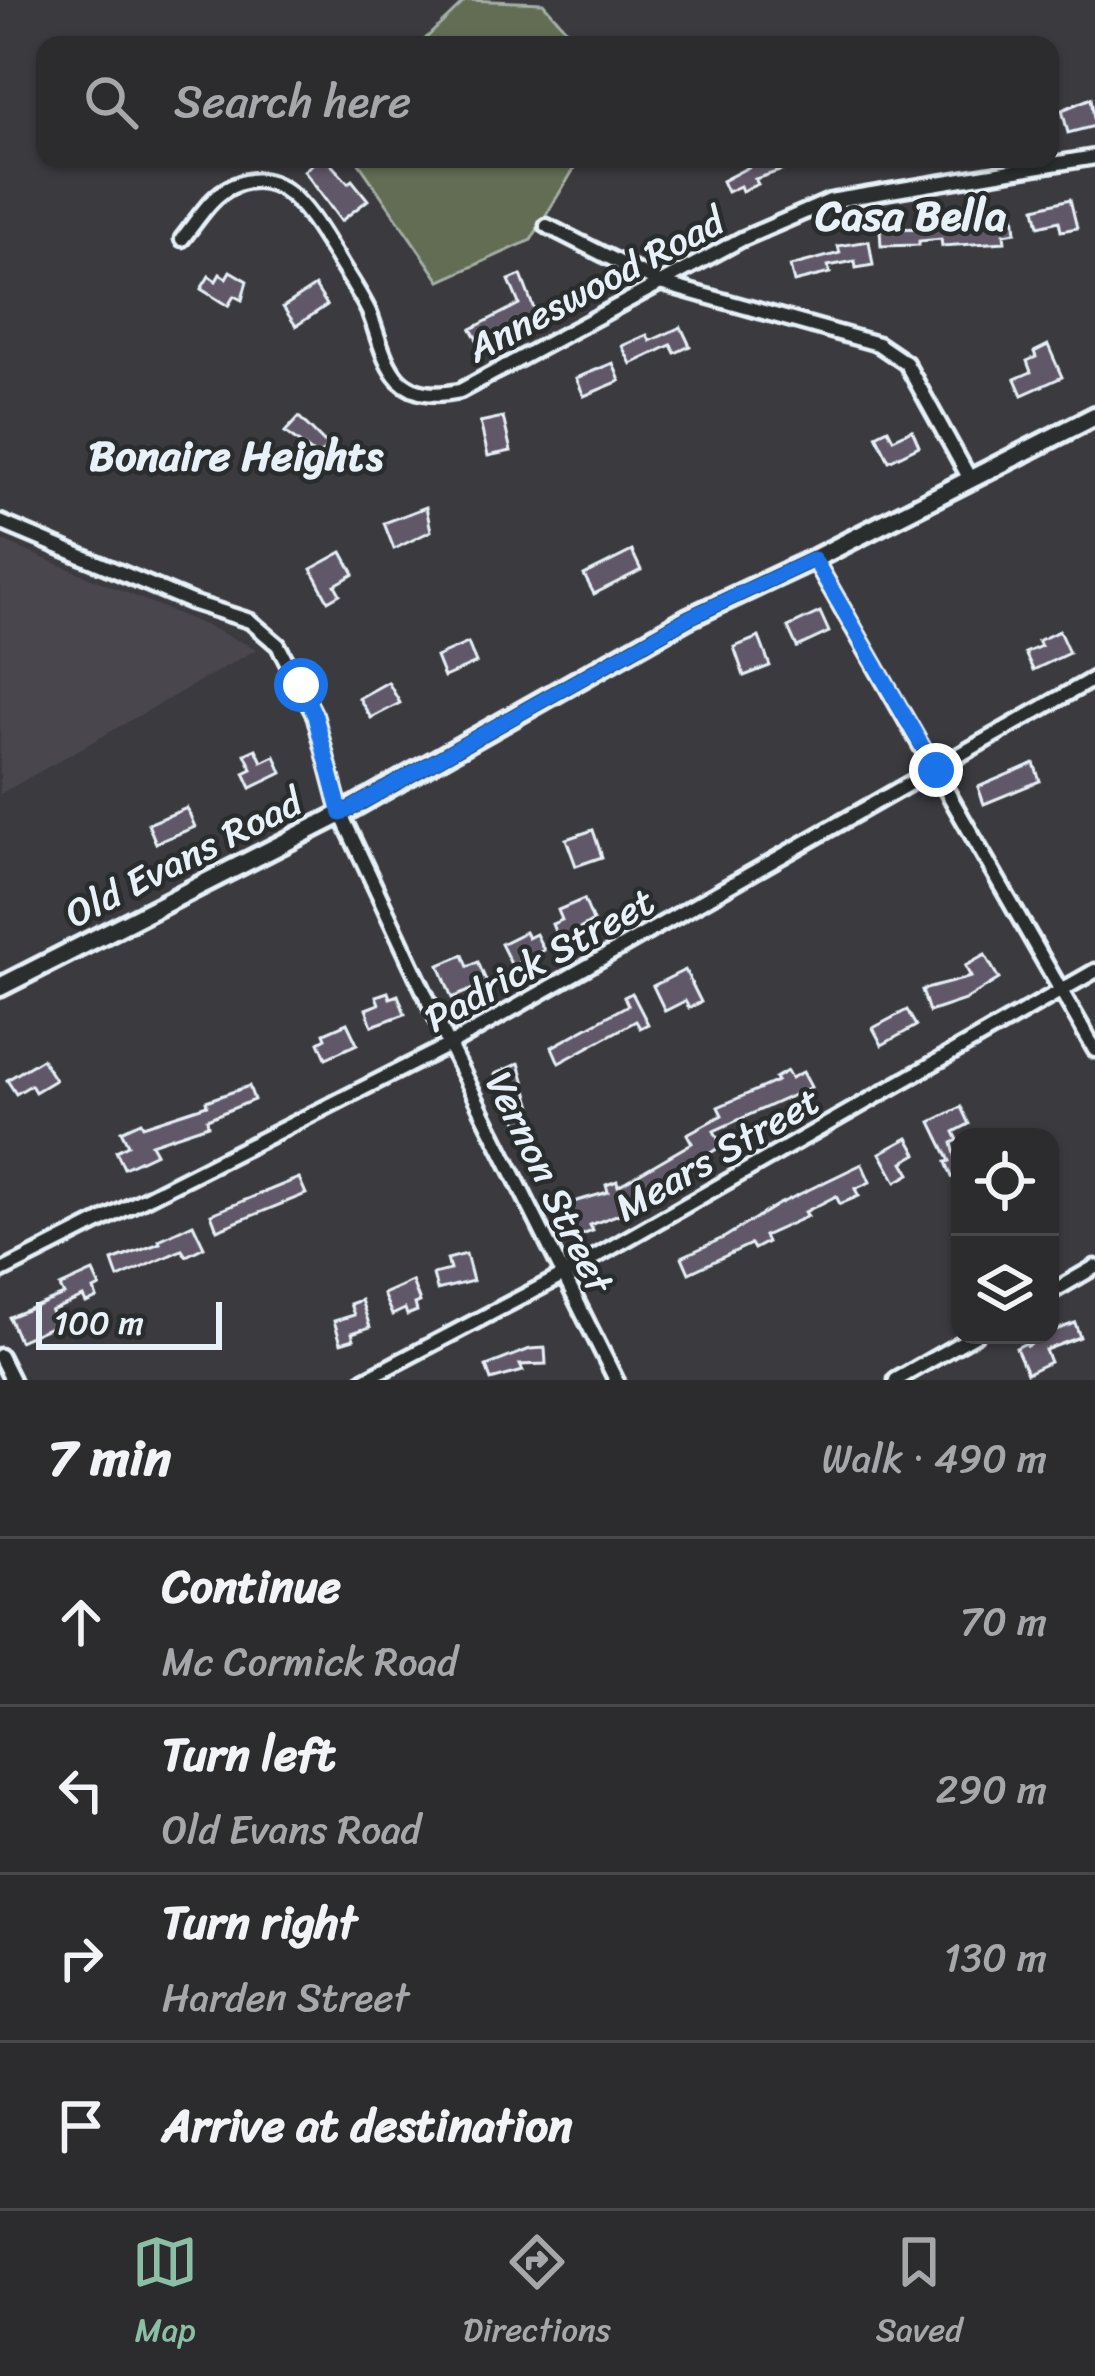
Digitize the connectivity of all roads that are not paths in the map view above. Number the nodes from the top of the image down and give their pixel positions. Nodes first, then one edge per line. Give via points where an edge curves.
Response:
1 (1095, 157) edge
2 (1059, 163) edge
3 (1029, 168) edge
4 (547, 226) dead end
5 (182, 239) dead end
6 (660, 283) junction
7 (1095, 416) edge
8 (970, 479) junction
9 (0, 522) edge
10 (814, 559) junction
11 (1095, 678) edge
12 (936, 770) junction
13 (341, 814) junction
14 (1095, 970) edge
15 (0, 987) edge
16 (1061, 990) junction
17 (449, 1045) junction
18 (1095, 1050) edge
19 (1095, 1267) edge
20 (0, 1272) edge
21 (562, 1276) junction
22 (1059, 1287) edge
23 (959, 1344) edge
24 (0, 1357) edge
25 (12, 1380) edge
26 (364, 1380) edge
27 (616, 1380) edge
28 (896, 1380) edge

1 - 2 street, Anneswood Road
3 - 6 street, Anneswood Road via 830,201
4 - 6 street
5 - 6 street, Anneswood Road via 230,186 264,181 283,188 300,200 354,285 401,382 438,395 460,391
6 - 8 street via 878,344 906,363
7 - 8 street, Old Evans Road
8 - 10 street, Old Evans Road
9 - 13 street, Vernon Street via 250,621 278,645 315,716
10 - 12 street
10 - 13 street, Old Evans Road via 688,618
11 - 12 street, Padrick Street
12 - 16 street
12 - 17 street, Padrick Street
13 - 15 street, Old Evans Road
13 - 17 street, Vernon Street
14 - 16 street, Mears Street
16 - 18 street
16 - 21 street, Mears Street
17 - 20 street, Padrick Street
17 - 21 street, Vernon Street
19 - 22 street
21 - 26 street, Mears Street
21 - 27 street, Vernon Street
23 - 28 street
24 - 25 street

